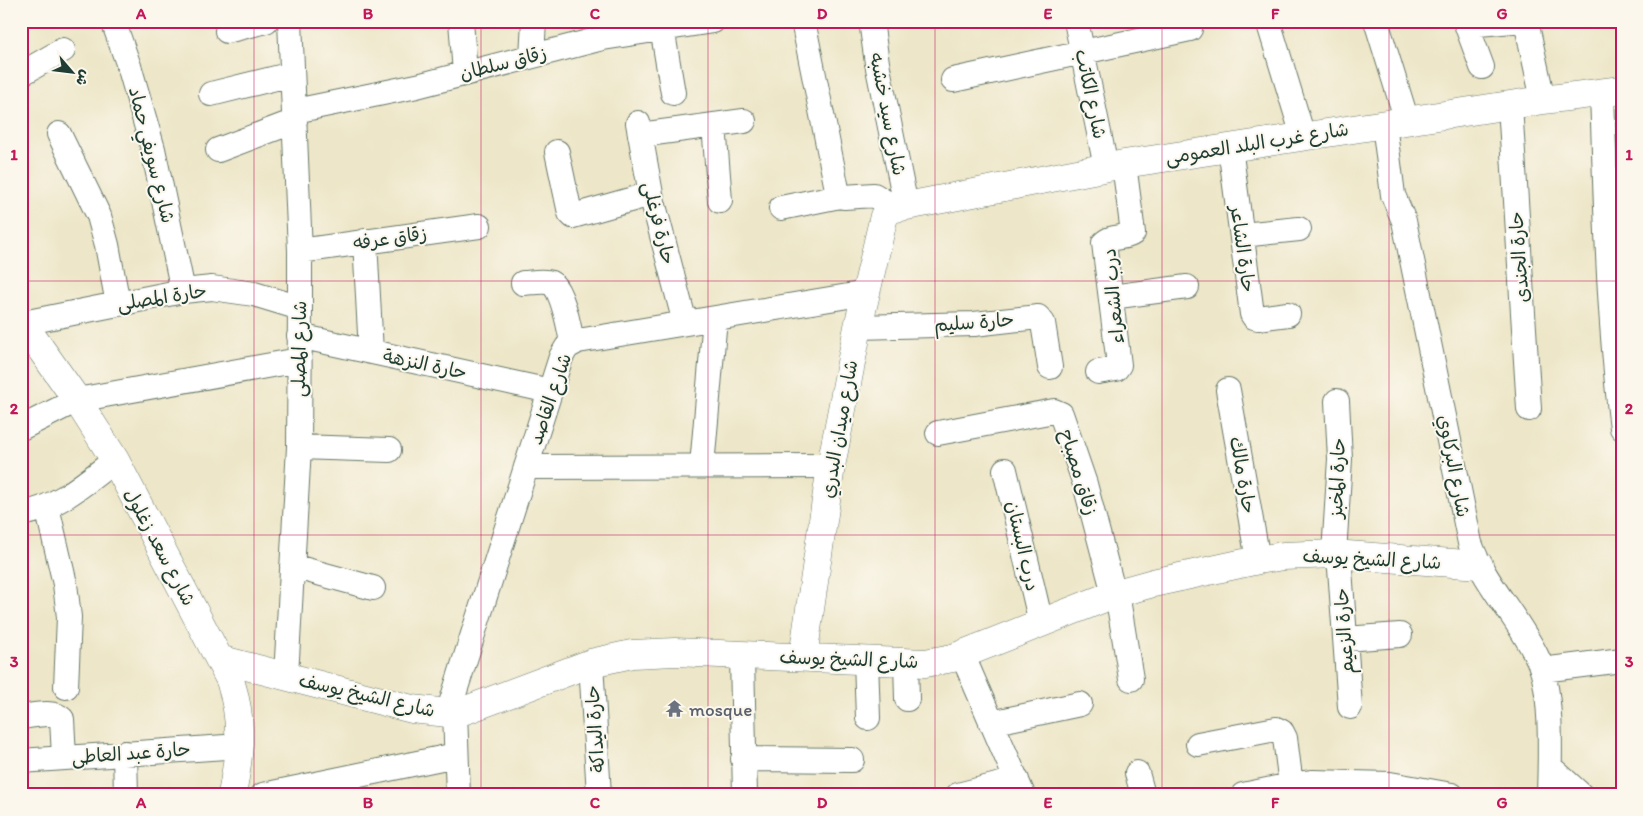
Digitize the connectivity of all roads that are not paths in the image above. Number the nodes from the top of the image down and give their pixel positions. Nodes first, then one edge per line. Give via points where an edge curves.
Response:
1 (113, 21) edge
2 (266, 21) edge
3 (290, 21) edge
4 (461, 21) edge
5 (534, 21) edge
6 (713, 21) edge
7 (803, 21) edge
8 (870, 21) edge
9 (1076, 21) edge
10 (1268, 21) edge
11 (1376, 21) edge
12 (1513, 21) edge
13 (1526, 21) edge
14 (1466, 23) edge
15 (671, 25) edge
16 (1190, 29) dead end
17 (226, 31) dead end
18 (63, 50) dead end
19 (1082, 52) junction
20 (532, 56) junction
21 (1482, 67) dead end
22 (465, 73) junction
23 (21, 74) edge
24 (292, 74) junction
25 (952, 80) dead end
26 (1612, 91) edge
27 (673, 93) dead end
28 (211, 94) dead end
29 (1543, 100) junction
30 (1510, 105) junction
31 (295, 116) junction
32 (744, 121) dead end
33 (1396, 123) junction
34 (714, 125) junction
35 (59, 134) dead end
36 (1303, 136) junction
37 (1613, 144) edge
38 (1230, 147) junction
39 (218, 150) dead end
40 (557, 152) dead end
41 (1115, 165) junction
42 (650, 194) junction
43 (840, 196) junction
44 (720, 202) dead end
45 (900, 207) junction
46 (781, 208) dead end
47 (479, 226) dead end
48 (1299, 229) dead end
49 (1242, 235) junction
50 (365, 241) junction
51 (300, 251) junction
52 (523, 283) dead end
53 (1187, 287) dead end
54 (183, 292) junction
55 (866, 294) junction
56 (1111, 297) junction
57 (118, 304) junction
58 (300, 308) junction
59 (1288, 314) dead end
60 (715, 318) junction
61 (685, 323) junction
62 (858, 327) junction
63 (25, 331) edge
64 (299, 336) junction
65 (572, 343) junction
66 (371, 352) junction
67 (299, 360) junction
68 (1050, 366) dead end
69 (1098, 372) dead end
70 (1228, 390) dead end
71 (550, 391) junction
72 (76, 400) junction
73 (1337, 401) dead end
74 (1529, 409) dead end
75 (21, 428) edge
76 (1622, 428) edge
77 (938, 433) dead end
78 (299, 447) junction
79 (389, 450) dead end
80 (115, 460) junction
81 (702, 466) junction
82 (832, 466) junction
83 (526, 468) junction
84 (1005, 470) dead end
85 (47, 506) junction
86 (21, 514) edge
87 (1336, 554) junction
88 (1258, 560) junction
89 (1479, 565) junction
90 (292, 566) junction
91 (372, 588) dead end
92 (1115, 594) junction
93 (1041, 623) junction
94 (1400, 636) dead end
95 (1345, 639) junction
96 (962, 654) junction
97 (742, 656) junction
98 (802, 657) junction
99 (219, 659) junction
100 (866, 660) junction
101 (1622, 660) edge
102 (906, 662) junction
103 (591, 663) junction
104 (1542, 670) junction
105 (286, 676) junction
106 (1131, 679) dead end
107 (66, 687) dead end
108 (907, 699) dead end
109 (1080, 704) dead end
110 (1350, 707) dead end
111 (452, 712) junction
112 (21, 717) edge
113 (868, 718) dead end
114 (992, 723) junction
115 (1198, 744) dead end
116 (240, 746) junction
117 (125, 753) junction
118 (456, 755) junction
119 (64, 757) junction
120 (744, 759) junction
121 (852, 760) dead end
122 (21, 761) edge
123 (1550, 767) junction
124 (1292, 785) junction
125 (1020, 787) edge
126 (1389, 790) edge
127 (126, 795) edge
128 (232, 795) edge
129 (263, 795) edge
130 (458, 795) edge
131 (599, 795) edge
132 (745, 795) edge
133 (958, 795) edge
134 (1243, 795) edge
135 (1452, 795) edge
136 (1548, 795) edge
137 (1581, 795) edge

1 - 54 street, شارع سويفي حماد via 153,149
2 - 17 street
3 - 24 street, شارع المصلى
4 - 22 street
5 - 20 street
6 - 15 street, زقاق سلطان
7 - 43 street
8 - 45 street, شارع سيد خشبه
9 - 19 street, شارع الكاتب
10 - 36 street
11 - 33 street, شارع البركاوي
12 - 14 street
13 - 29 street
14 - 21 street
15 - 20 street, زقاق سلطان
15 - 27 street
16 - 19 street
18 - 23 street
19 - 25 street
19 - 41 street, شارع الكاتب
20 - 22 street, زقاق سلطان
22 - 31 street, زقاق سلطان
24 - 28 street
24 - 31 street, شارع المصلى
26 - 29 street, شارع غرب البلد العمومى
26 - 37 street
29 - 30 street, شارع غرب البلد العمومى
30 - 33 street, شارع غرب البلد العمومى
30 - 74 street, حارة الجندى
31 - 39 street, زقاق سلطان
31 - 51 street, شارع المصلى
32 - 34 street
33 - 36 street, شارع غرب البلد العمومى
33 - 89 street, شارع البركاوي via 1393,195 1404,221 1469,538
34 - 42 street, حارة فرغلى via 639,129
34 - 44 street
35 - 57 street via 99,216
36 - 38 street, شارع غرب البلد العمومى
37 - 76 street via 1606,240
38 - 41 street, شارع غرب البلد العمومى
38 - 49 street, حارة الشاعر
40 - 42 street via 573,216
41 - 45 street, شارع غرب البلد العمومى
41 - 56 street, درب الشعراء via 1134,232 1104,243
42 - 61 street, حارة فرغلى
43 - 45 street via 874,195
43 - 46 street
45 - 55 street, شارع ميدان البدري via 884,216
47 - 50 street, زقاق عرفه
48 - 49 street
49 - 59 street, حارة الشاعر via 1253,315 1258,318
50 - 51 street, زقاق عرفه
50 - 66 street
51 - 58 street, شارع المصلى
52 - 65 street via 554,286 567,318
53 - 56 street
54 - 57 street, حارة المصلى
54 - 58 street, حارة المصلى via 212,288 233,290
55 - 60 street, شارع القاصد
55 - 62 street, شارع ميدان البدري
56 - 69 street, درب الشعراء via 1120,365 1116,369
57 - 63 street, حارة المصلى
58 - 64 street, شارع المصلى
60 - 61 street, شارع القاصد
60 - 81 street
61 - 65 street, شارع القاصد
62 - 68 street, حارة سليم via 974,324 1038,317 1044,323
62 - 82 street, شارع ميدان البدري
63 - 72 street, شارع سعد زغلول
64 - 66 street, حارة النزهة
64 - 67 street, شارع المصلى
65 - 71 street, شارع القاصد via 564,351
66 - 71 street, حارة النزهة
67 - 72 street
67 - 78 street, شارع المصلى
70 - 88 street, حارة مالك
71 - 83 street, شارع القاصد
72 - 75 street
72 - 80 street, شارع سعد زغلول
73 - 87 street, حارة المخبز via 1340,458
77 - 92 street, زقاق مصباح via 1054,411 1061,414 1085,484
78 - 79 street
78 - 90 street, شارع المصلى
80 - 85 street
80 - 99 street, شارع سعد زغلول
81 - 82 street
81 - 83 street
82 - 98 street, شارع ميدان البدري
83 - 111 street, شارع القاصد
84 - 93 street, درب البستان
85 - 86 street
85 - 107 street via 69,617
87 - 88 street, شارع الشيخ يوسف
87 - 89 street, شارع الشيخ يوسف
87 - 95 street, حارة الزعيم
88 - 92 street, شارع الشيخ يوسف
89 - 104 street, شارع البركاوي via 1532,648
90 - 91 street
90 - 105 street, شارع المصلى
92 - 93 street, شارع الشيخ يوسف
92 - 106 street
93 - 96 street, شارع الشيخ يوسف
94 - 95 street
95 - 110 street, حارة الزعيم
96 - 102 street, شارع الشيخ يوسف via 939,661
96 - 114 street
97 - 98 street, شارع الشيخ يوسف
97 - 103 street, شارع الشيخ يوسف via 654,652
97 - 120 street
98 - 100 street, شارع الشيخ يوسف
99 - 105 street, شارع الشيخ يوسف
99 - 116 street, شارع سعد زغلول via 235,696
100 - 102 street, شارع الشيخ يوسف
100 - 113 street
101 - 104 street
102 - 108 street
103 - 111 street, شارع الشيخ يوسف via 466,710
103 - 131 street, حارة اليداكة
104 - 123 street, شارع البركاوي via 1547,687
105 - 111 street, شارع الشيخ يوسف via 412,709
109 - 114 street
111 - 118 street, شارع القاصد
112 - 119 street via 60,716
114 - 125 street
115 - 124 street via 1276,729 1285,738
116 - 117 street, حارة عبد العاطى
116 - 128 street, شارع سعد زغلول
117 - 119 street, حارة عبد العاطى
117 - 127 street
118 - 129 street
118 - 130 street, شارع القاصد
119 - 122 street, حارة عبد العاطى
120 - 121 street
120 - 132 street
123 - 136 street, شارع البركاوي
123 - 137 street
124 - 126 street via 1314,782
124 - 134 street
125 - 133 street
126 - 135 street

